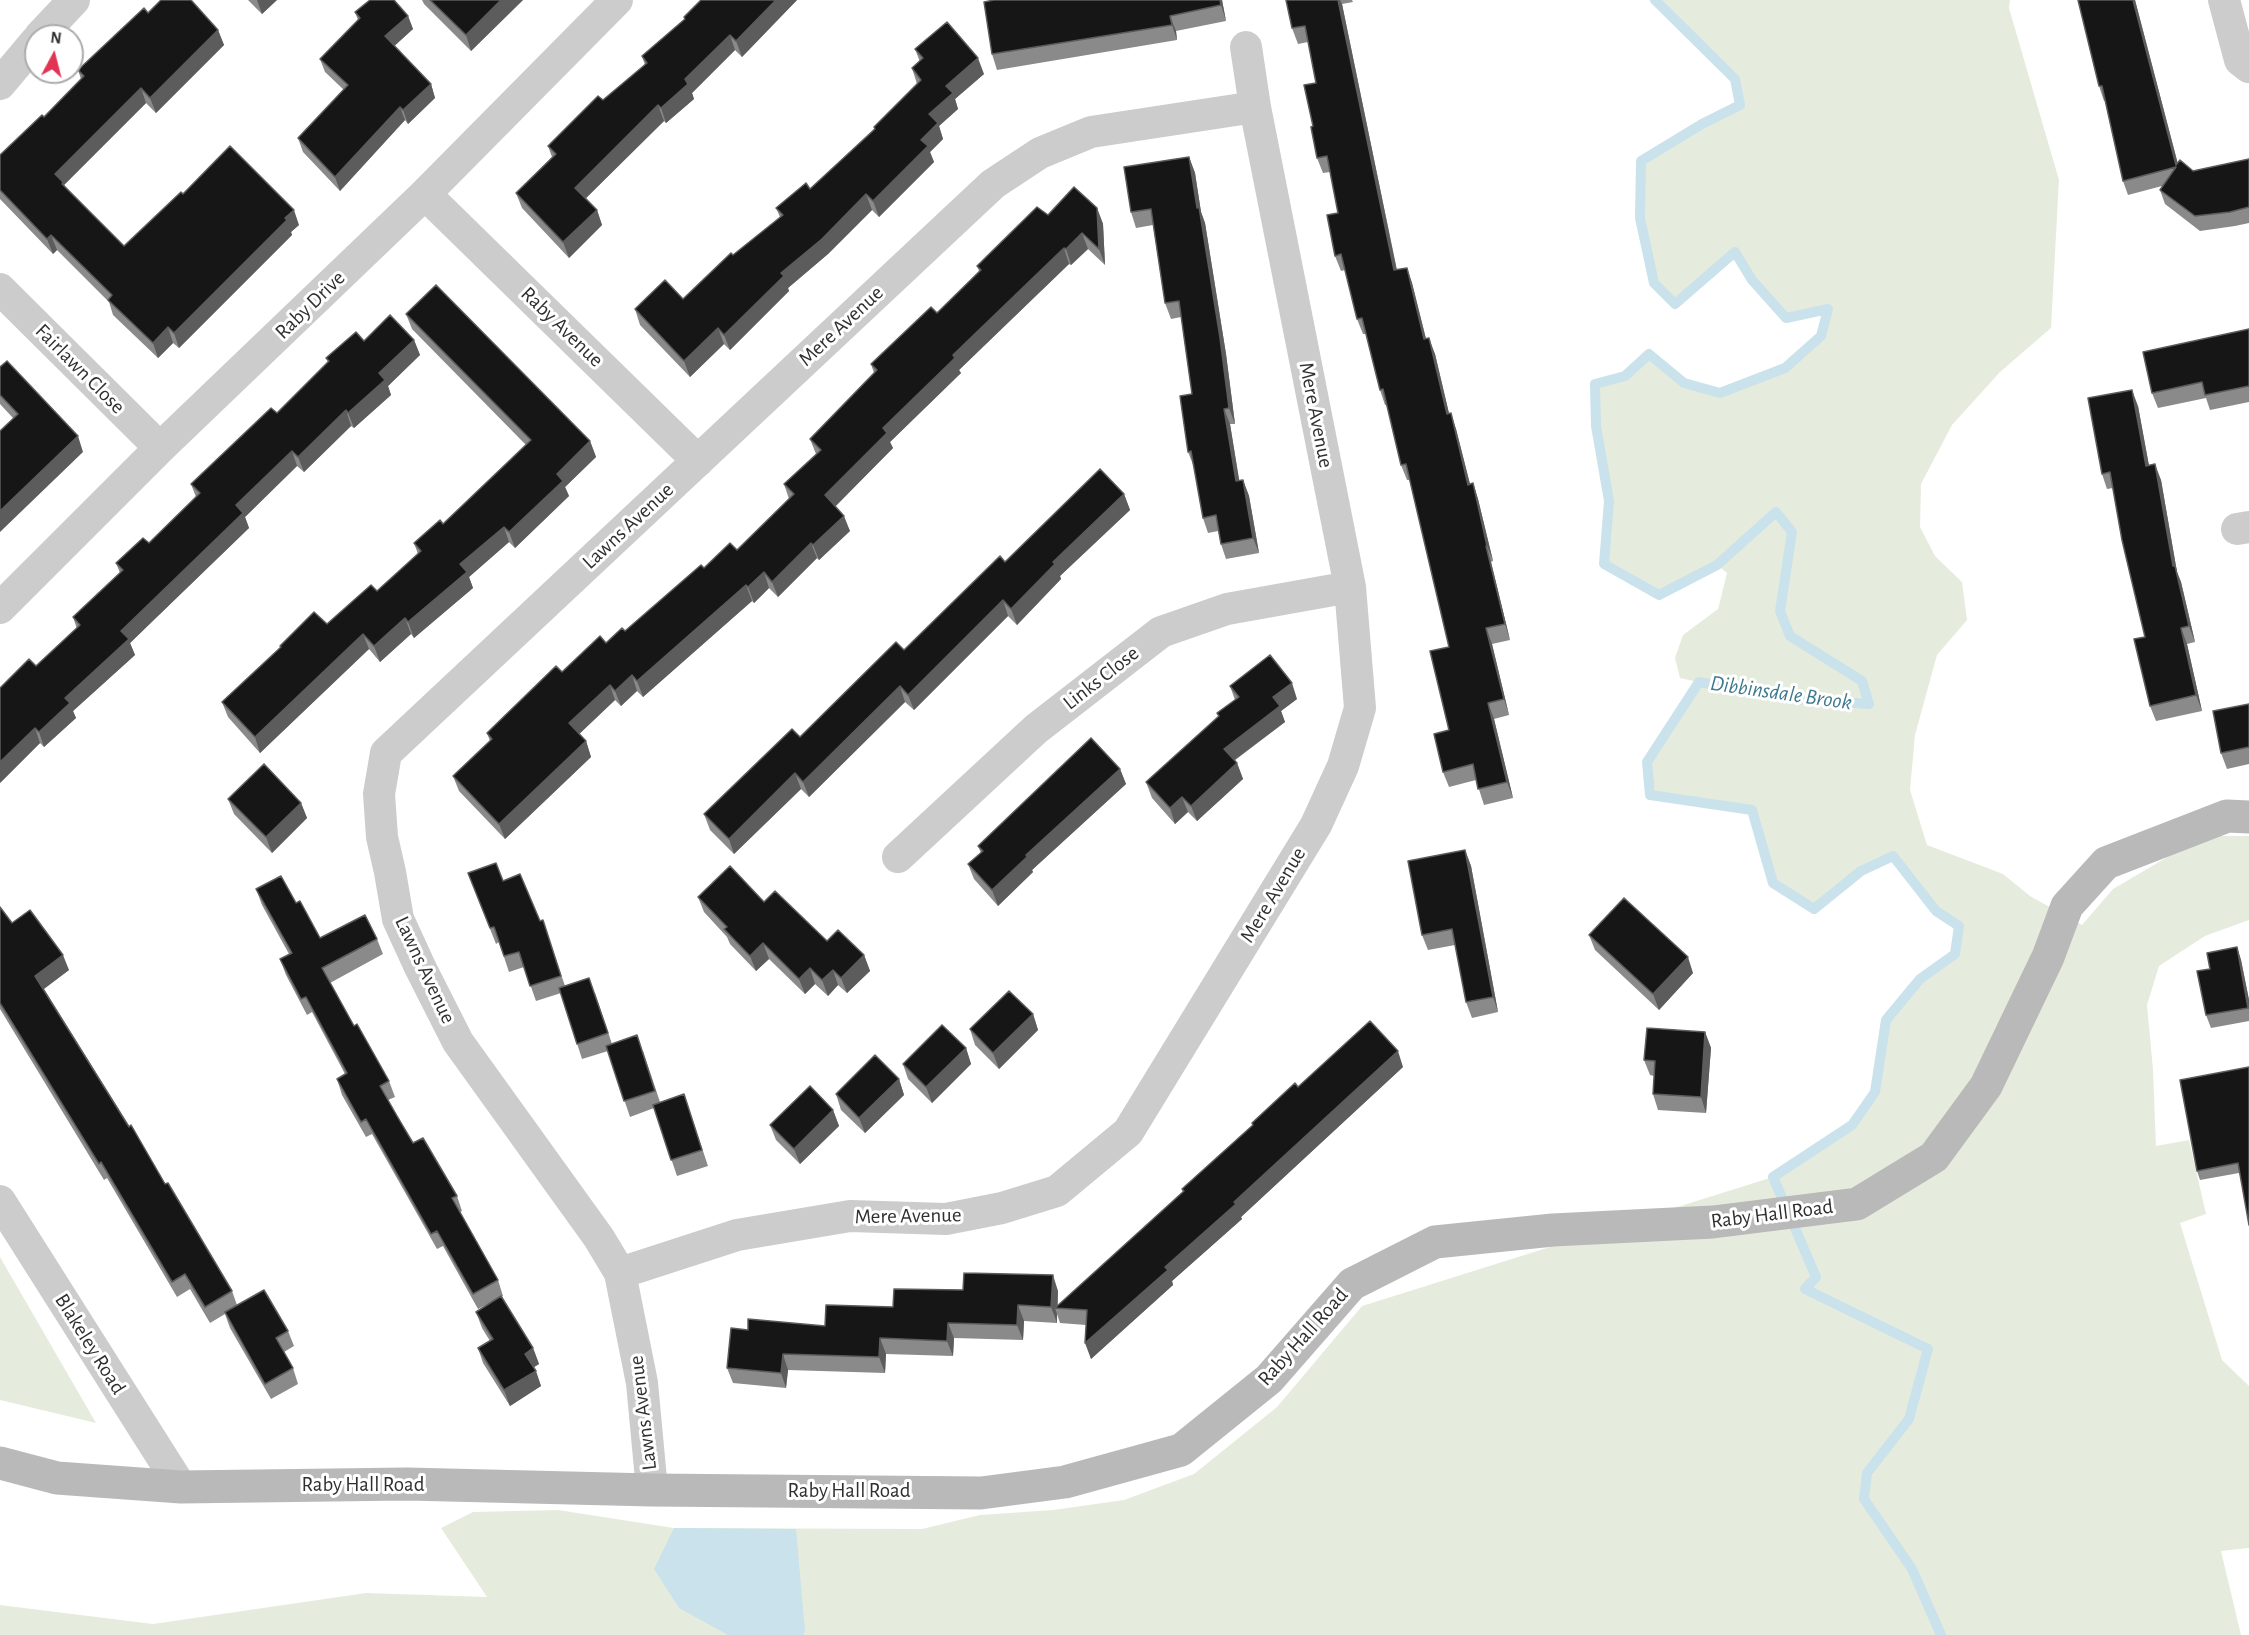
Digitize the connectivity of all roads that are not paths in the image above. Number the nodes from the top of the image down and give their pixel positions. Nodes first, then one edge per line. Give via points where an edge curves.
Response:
1 (74, 0) edge
2 (617, 0) edge
3 (2224, 0) edge
4 (51, 24) edge
5 (1246, 47) dead end
6 (24, 55) edge
7 (2249, 67) edge
8 (0, 84) edge
9 (1255, 107) junction
10 (425, 194) junction
11 (0, 289) edge
12 (160, 448) junction
13 (698, 460) junction
14 (1350, 587) junction
15 (0, 608) edge
16 (2249, 817) edge
17 (898, 857) dead end
18 (0, 1201) edge
19 (620, 1274) junction
20 (0, 1463) edge
21 (181, 1487) junction
22 (652, 1490) junction

1 - 4 street
2 - 10 street, Raby Drive
3 - 7 street via 2240,60
5 - 9 street, Mere Avenue
6 - 8 street
9 - 13 street, Mere Avenue via 1091,132 1040,153 993,184
9 - 14 street, Mere Avenue
10 - 12 street, Raby Drive
10 - 13 street, Raby Avenue
11 - 12 street, Fairlawn Close
12 - 15 street, Raby Drive
13 - 19 street, Lawns Avenue via 386,753 380,794 382,837 398,919 420,968 458,1042 599,1238
14 - 17 street, Links Close via 1227,609 1161,632 1036,729
14 - 19 street, Mere Avenue via 1360,708 1343,766 1316,825 1128,1132 1057,1191 1002,1208 946,1219 850,1216 748,1233
16 - 22 street, Raby Hall Road via 2227,816 2106,863 2067,906 2048,957 1986,1086 1941,1148 1934,1157 1857,1204 1713,1222 1553,1230 1435,1242 1352,1284 1269,1379 1181,1450 1065,1482 981,1493
18 - 21 street, Blakeley Road
19 - 22 street, Lawns Avenue via 642,1383
20 - 21 street, Raby Hall Road via 57,1478
21 - 22 street, Raby Hall Road via 407,1484

